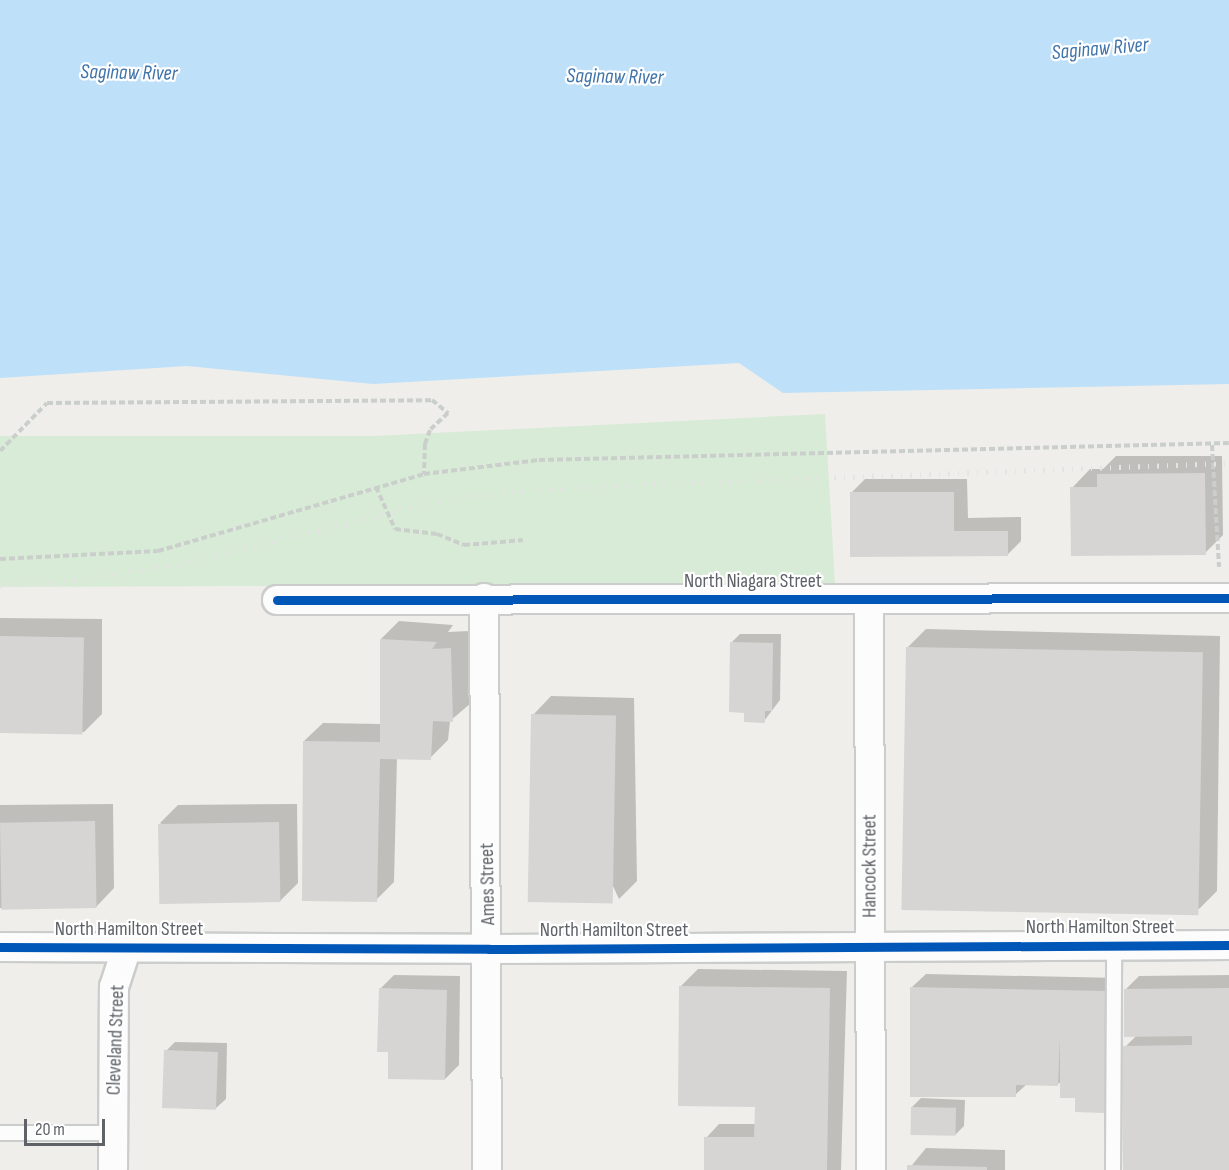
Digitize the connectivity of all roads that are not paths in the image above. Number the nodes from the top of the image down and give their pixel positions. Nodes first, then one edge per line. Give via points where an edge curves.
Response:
1 (484, 598) junction
2 (1229, 598) edge
3 (868, 599) junction
4 (277, 600) dead end
5 (1114, 944) junction
6 (1229, 945) edge
7 (0, 947) edge
8 (127, 947) junction
9 (870, 948) junction
10 (489, 949) junction
11 (0, 1133) edge
12 (114, 1133) junction
13 (113, 1170) edge
14 (487, 1170) edge
15 (871, 1170) edge
16 (1113, 1170) edge

1 - 3 street, North Niagara Street
1 - 4 street, North Niagara Street
1 - 10 street, Ames Street
2 - 3 street, North Niagara Street
3 - 9 street, Hancock Street
5 - 6 street, North Hamilton Street
5 - 9 street, North Hamilton Street
5 - 16 lane
7 - 8 street, North Hamilton Street
8 - 10 street, North Hamilton Street
8 - 12 street, Cleveland Street via 114,987
9 - 10 street, North Hamilton Street
9 - 15 street, Hancock Street
10 - 14 street, Ames Street
11 - 12 lane
12 - 13 street, Cleveland Street

